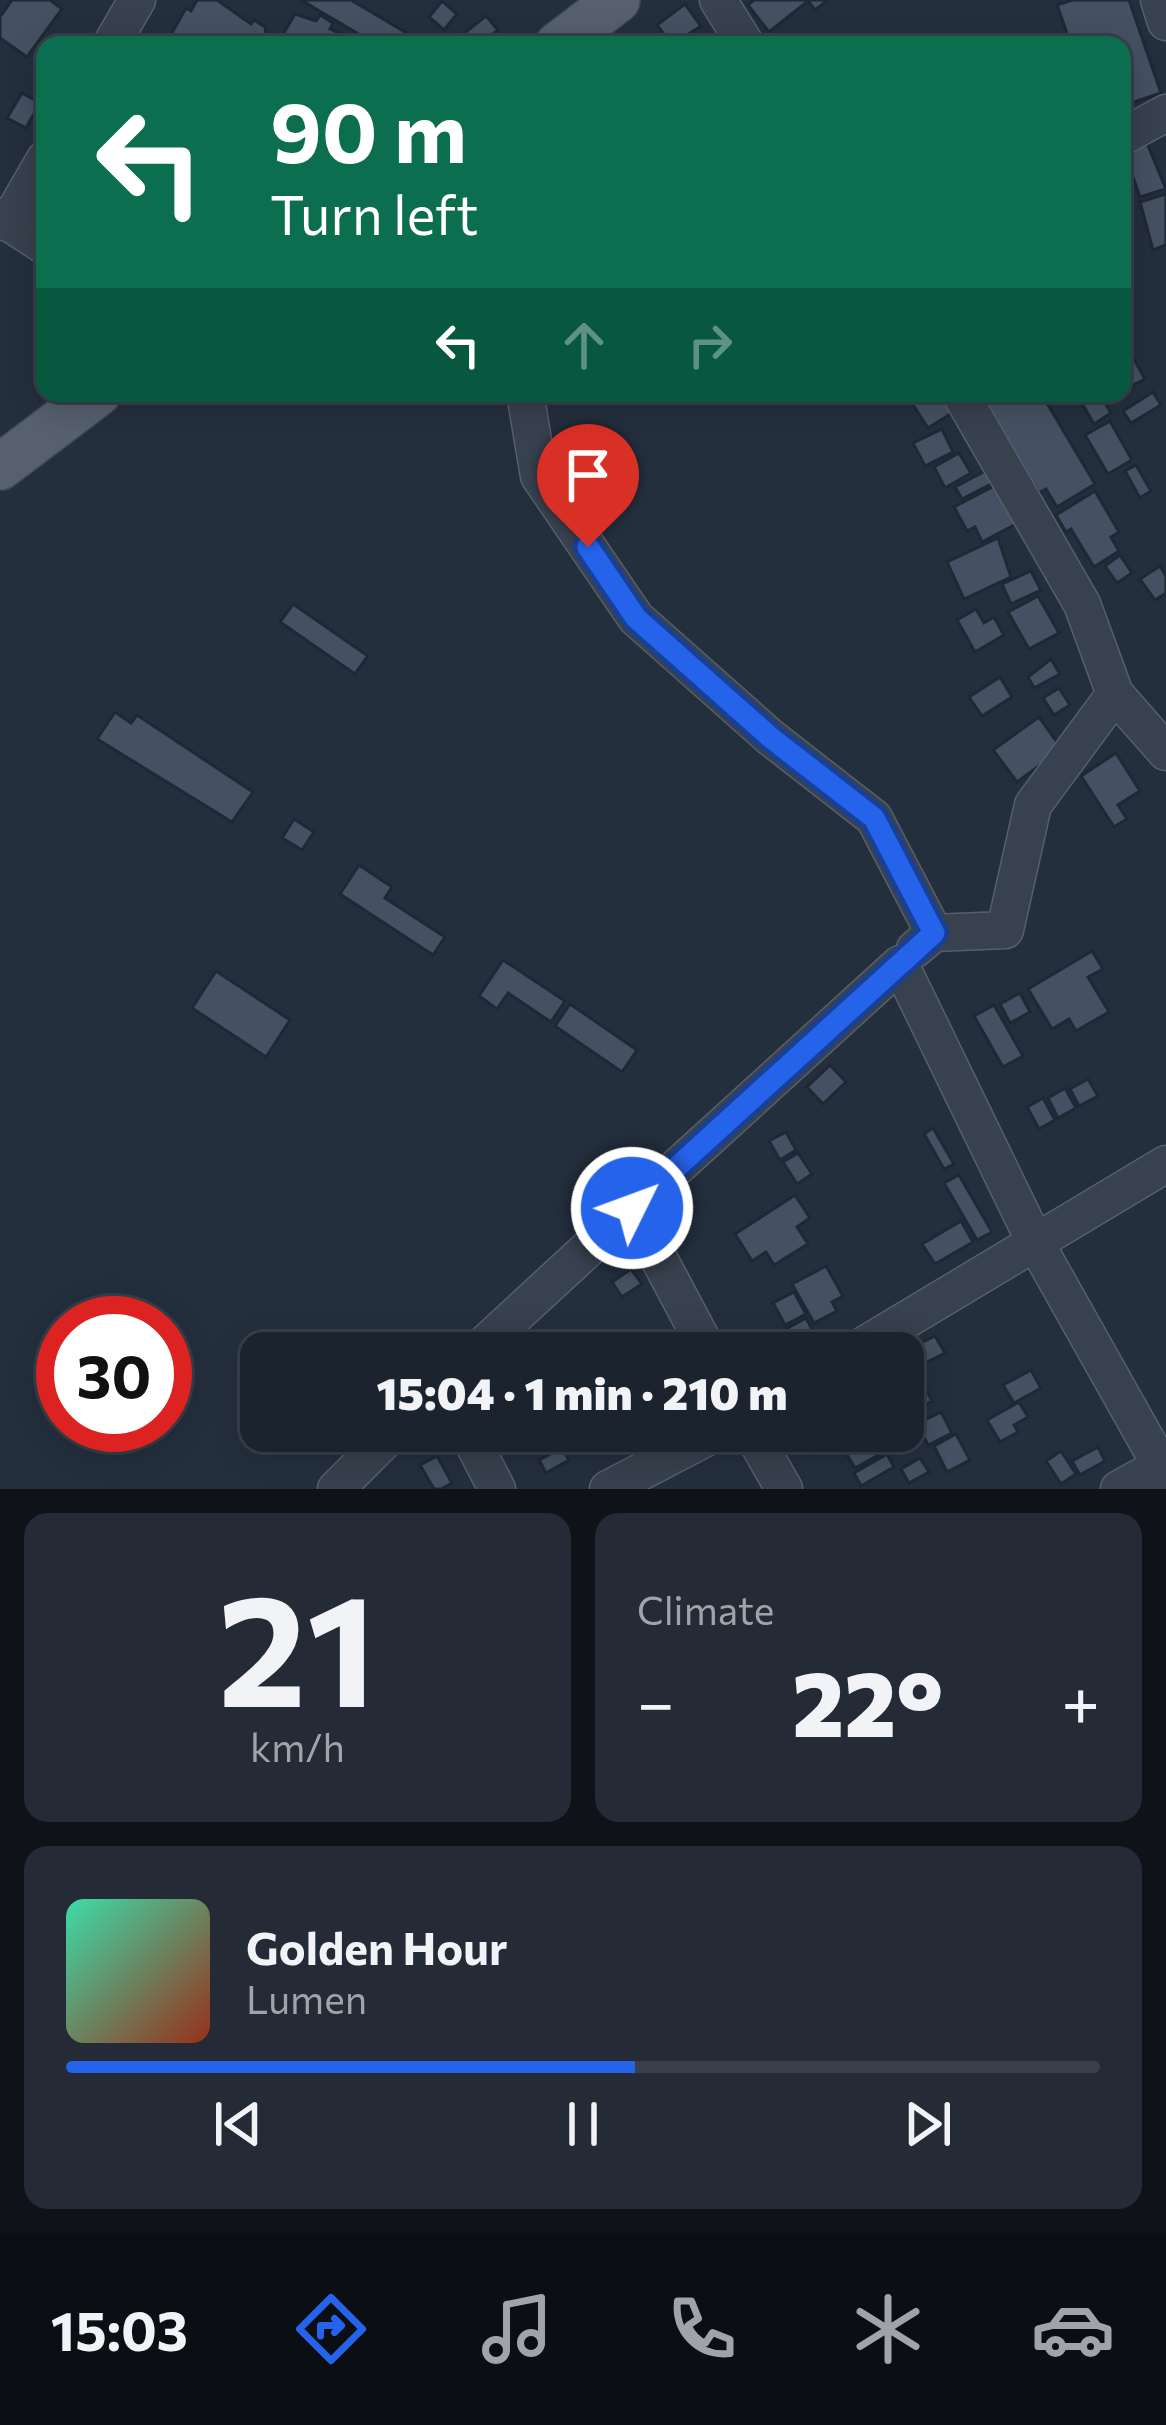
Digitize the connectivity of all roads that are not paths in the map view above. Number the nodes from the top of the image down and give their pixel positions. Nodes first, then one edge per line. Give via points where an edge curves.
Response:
1 (137, 0) edge
2 (617, 0) edge
3 (718, 0) edge
4 (1159, 0) edge
5 (1166, 22) edge
6 (116, 36) edge
7 (570, 36) edge
8 (740, 36) edge
9 (1166, 113) edge
10 (1131, 132) edge
11 (36, 172) edge
12 (4, 220) edge
13 (36, 240) edge
14 (86, 402) edge
15 (527, 402) edge
16 (965, 402) edge
17 (0, 467) edge
18 (1115, 694) junction
19 (1166, 752) edge
20 (934, 933) junction
21 (900, 964) junction
22 (1166, 1164) edge
23 (632, 1208) junction
24 (1035, 1242) junction
25 (498, 1332) edge
26 (698, 1332) edge
27 (886, 1332) edge
28 (373, 1452) edge
29 (478, 1452) edge
30 (679, 1452) edge
31 (763, 1452) edge
32 (1164, 1468) edge
33 (336, 1489) edge
34 (497, 1489) edge
35 (608, 1489) edge
36 (784, 1489) edge
37 (1119, 1489) edge

1 - 6 street
2 - 7 main road
3 - 8 street
4 - 5 street
9 - 10 street
11 - 12 street
12 - 13 street
14 - 17 main road
15 - 20 street via 539,476 636,618 874,818
16 - 18 street via 1082,604
18 - 19 street
18 - 20 street via 1034,805 1004,930
20 - 21 street
21 - 23 street
21 - 24 street
22 - 24 street
23 - 25 street
23 - 26 street
24 - 27 street
24 - 32 street
28 - 33 street
29 - 34 street
30 - 35 street
31 - 36 street
32 - 37 street

